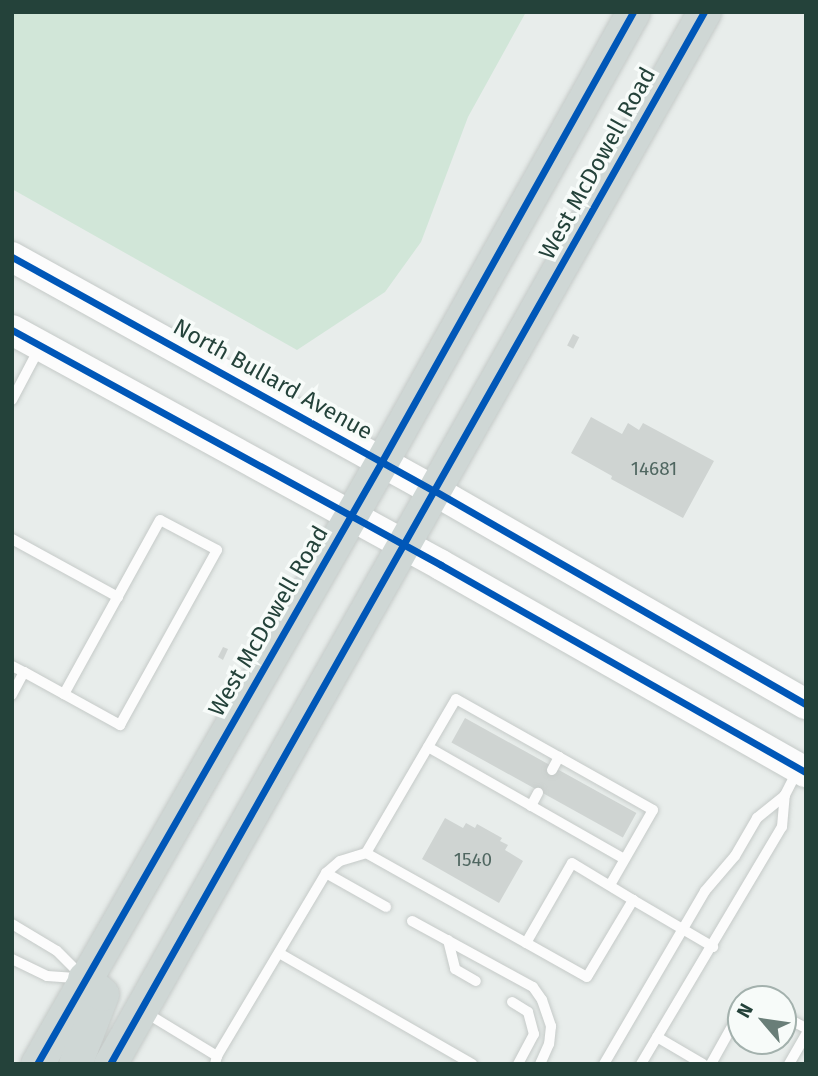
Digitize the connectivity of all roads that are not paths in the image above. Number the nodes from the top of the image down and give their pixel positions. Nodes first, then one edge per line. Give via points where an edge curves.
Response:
1 (633, 12) edge
2 (704, 12) edge
3 (12, 257) edge
4 (12, 330) edge
5 (41, 346) junction
6 (12, 400) edge
7 (382, 461) junction
8 (435, 491) junction
9 (351, 517) junction
10 (12, 540) edge
11 (405, 545) junction
12 (118, 597) junction
13 (12, 666) edge
14 (24, 673) junction
15 (64, 694) junction
16 (12, 695) edge
17 (806, 704) edge
18 (428, 747) junction
19 (559, 757) junction
20 (804, 768) edge
21 (552, 770) dead end
22 (538, 793) dead end
23 (785, 794) junction
24 (531, 806) junction
25 (366, 853) junction
26 (624, 859) junction
27 (326, 873) junction
28 (610, 885) junction
29 (633, 900) junction
30 (386, 907) dead end
31 (412, 921) dead end
32 (12, 924) edge
33 (682, 929) junction
34 (448, 940) junction
35 (526, 943) junction
36 (713, 947) junction
37 (279, 953) junction
38 (12, 959) edge
39 (83, 978) junction
40 (476, 981) dead end
41 (512, 1002) dead end
42 (141, 1009) junction
43 (806, 1031) edge
44 (727, 1035) edge
45 (657, 1037) junction
46 (216, 1060) edge
47 (37, 1064) edge
48 (75, 1064) edge
49 (110, 1064) edge
50 (472, 1064) edge
51 (518, 1064) edge
52 (540, 1064) edge
53 (604, 1064) edge
54 (641, 1064) edge
55 (703, 1064) edge
56 (711, 1064) edge
57 (789, 1064) edge

1 - 7 main road, West McDowell Road
2 - 8 main road, West McDowell Road
3 - 7 main road, North Bullard Avenue
4 - 5 main road
5 - 6 lane
5 - 9 main road
7 - 8 main road, North Bullard Avenue
7 - 9 main road, West McDowell Road
8 - 11 main road, West McDowell Road
8 - 17 main road, North Bullard Avenue
9 - 11 main road
9 - 39 main road, West McDowell Road
10 - 12 lane
11 - 20 main road
11 - 42 main road, West McDowell Road
12 - 15 lane
12 - 15 lane via 160,520 217,550 120,725
13 - 14 lane
14 - 15 lane
14 - 16 lane
18 - 19 lane via 456,699
18 - 24 lane
18 - 25 lane
19 - 21 lane
19 - 26 lane via 653,810
20 - 23 lane
22 - 24 lane
23 - 33 lane via 757,818
23 - 36 lane via 782,827
24 - 26 lane
25 - 27 lane via 340,861
25 - 35 lane
26 - 28 lane
27 - 30 lane
27 - 37 lane
28 - 29 lane
28 - 35 lane via 572,863
29 - 33 lane
29 - 35 lane via 587,977
31 - 34 lane
32 - 39 lane via 57,951
33 - 36 lane
33 - 53 lane
34 - 40 lane via 455,969
34 - 52 lane via 533,987 551,1026
36 - 45 lane
37 - 46 lane
37 - 50 lane
38 - 39 lane via 47,976
39 - 47 main road, West McDowell Road
39 - 48 main road via 102,994
41 - 51 lane via 528,1013 534,1034
42 - 46 lane
42 - 49 main road, West McDowell Road
43 - 57 lane
44 - 56 lane
45 - 54 lane
45 - 55 lane

